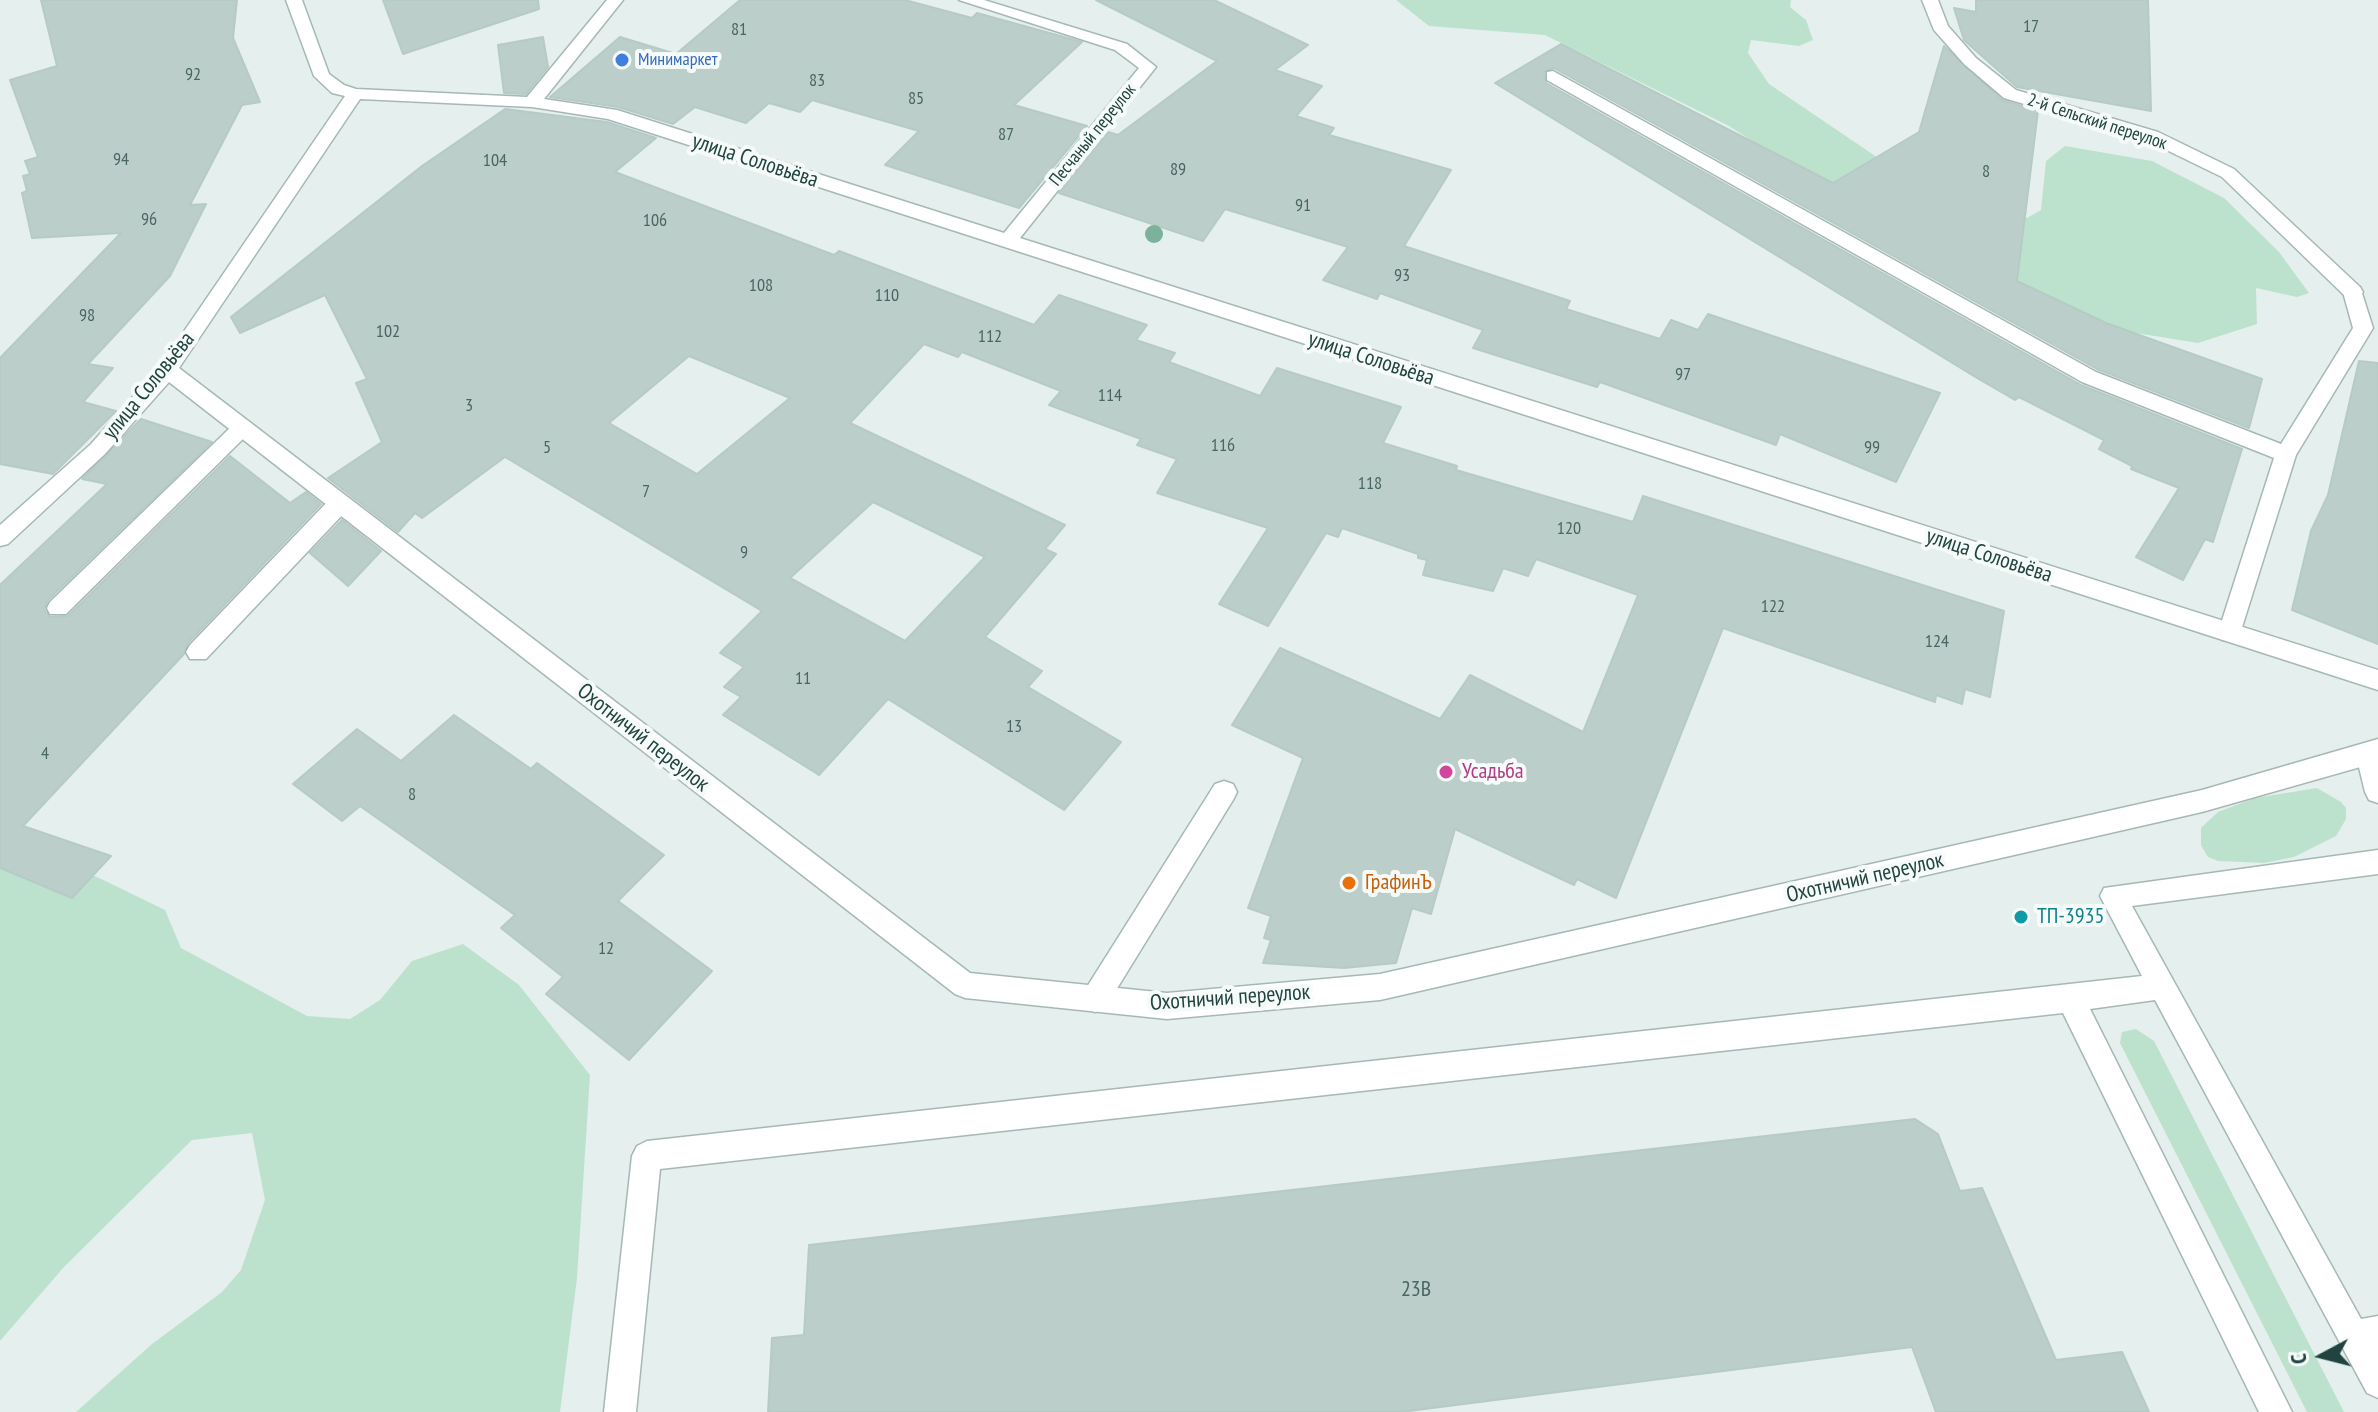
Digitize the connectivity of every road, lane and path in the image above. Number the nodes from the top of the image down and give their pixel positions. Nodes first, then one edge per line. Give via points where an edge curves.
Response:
1 (294, 0) edge
2 (615, 0) edge
3 (967, 0) edge
4 (1930, 0) edge
5 (1553, 76) dead end
6 (355, 94) junction
7 (532, 102) junction
8 (1006, 243) junction
9 (168, 370) junction
10 (241, 429) junction
11 (2286, 454) junction
12 (339, 504) junction
13 (0, 538) edge
14 (58, 608) dead end
15 (2230, 633) junction
16 (198, 652) dead end
17 (2378, 680) edge
18 (2373, 752) edge
19 (1224, 792) dead end
20 (2378, 792) edge
21 (2378, 862) edge
22 (2162, 986) junction
23 (1095, 999) junction
24 (2070, 999) junction
25 (2366, 1334) edge
26 (2378, 1382) edge
27 (620, 1412) edge
28 (2276, 1412) edge

1 - 6 street, улица Соловьёва via 322,76
2 - 7 street
3 - 8 street, Песчаный переулок via 1121,47 1148,67
4 - 11 street, 2-й Сельский переулок via 1940,27 2010,94 2152,136 2228,173 2353,292 2363,328
5 - 11 street via 2089,377
6 - 7 street, улица Соловьёва
6 - 9 street, улица Соловьёва
7 - 8 street, улица Соловьёва via 611,114
8 - 15 street, улица Соловьёва
9 - 10 street, Охотничий переулок
9 - 13 street, улица Соловьёва via 98,449
10 - 12 street, Охотничий переулок
10 - 14 street
11 - 15 street
12 - 16 street
12 - 23 street, Охотничий переулок via 965,985
15 - 17 street, улица Соловьёва
18 - 20 street
18 - 23 street, Охотничий переулок via 2202,801 1380,987 1167,1006
19 - 23 street
21 - 22 street via 2113,896
22 - 24 street
22 - 25 street
24 - 27 street via 647,1156
24 - 28 street
25 - 26 street

